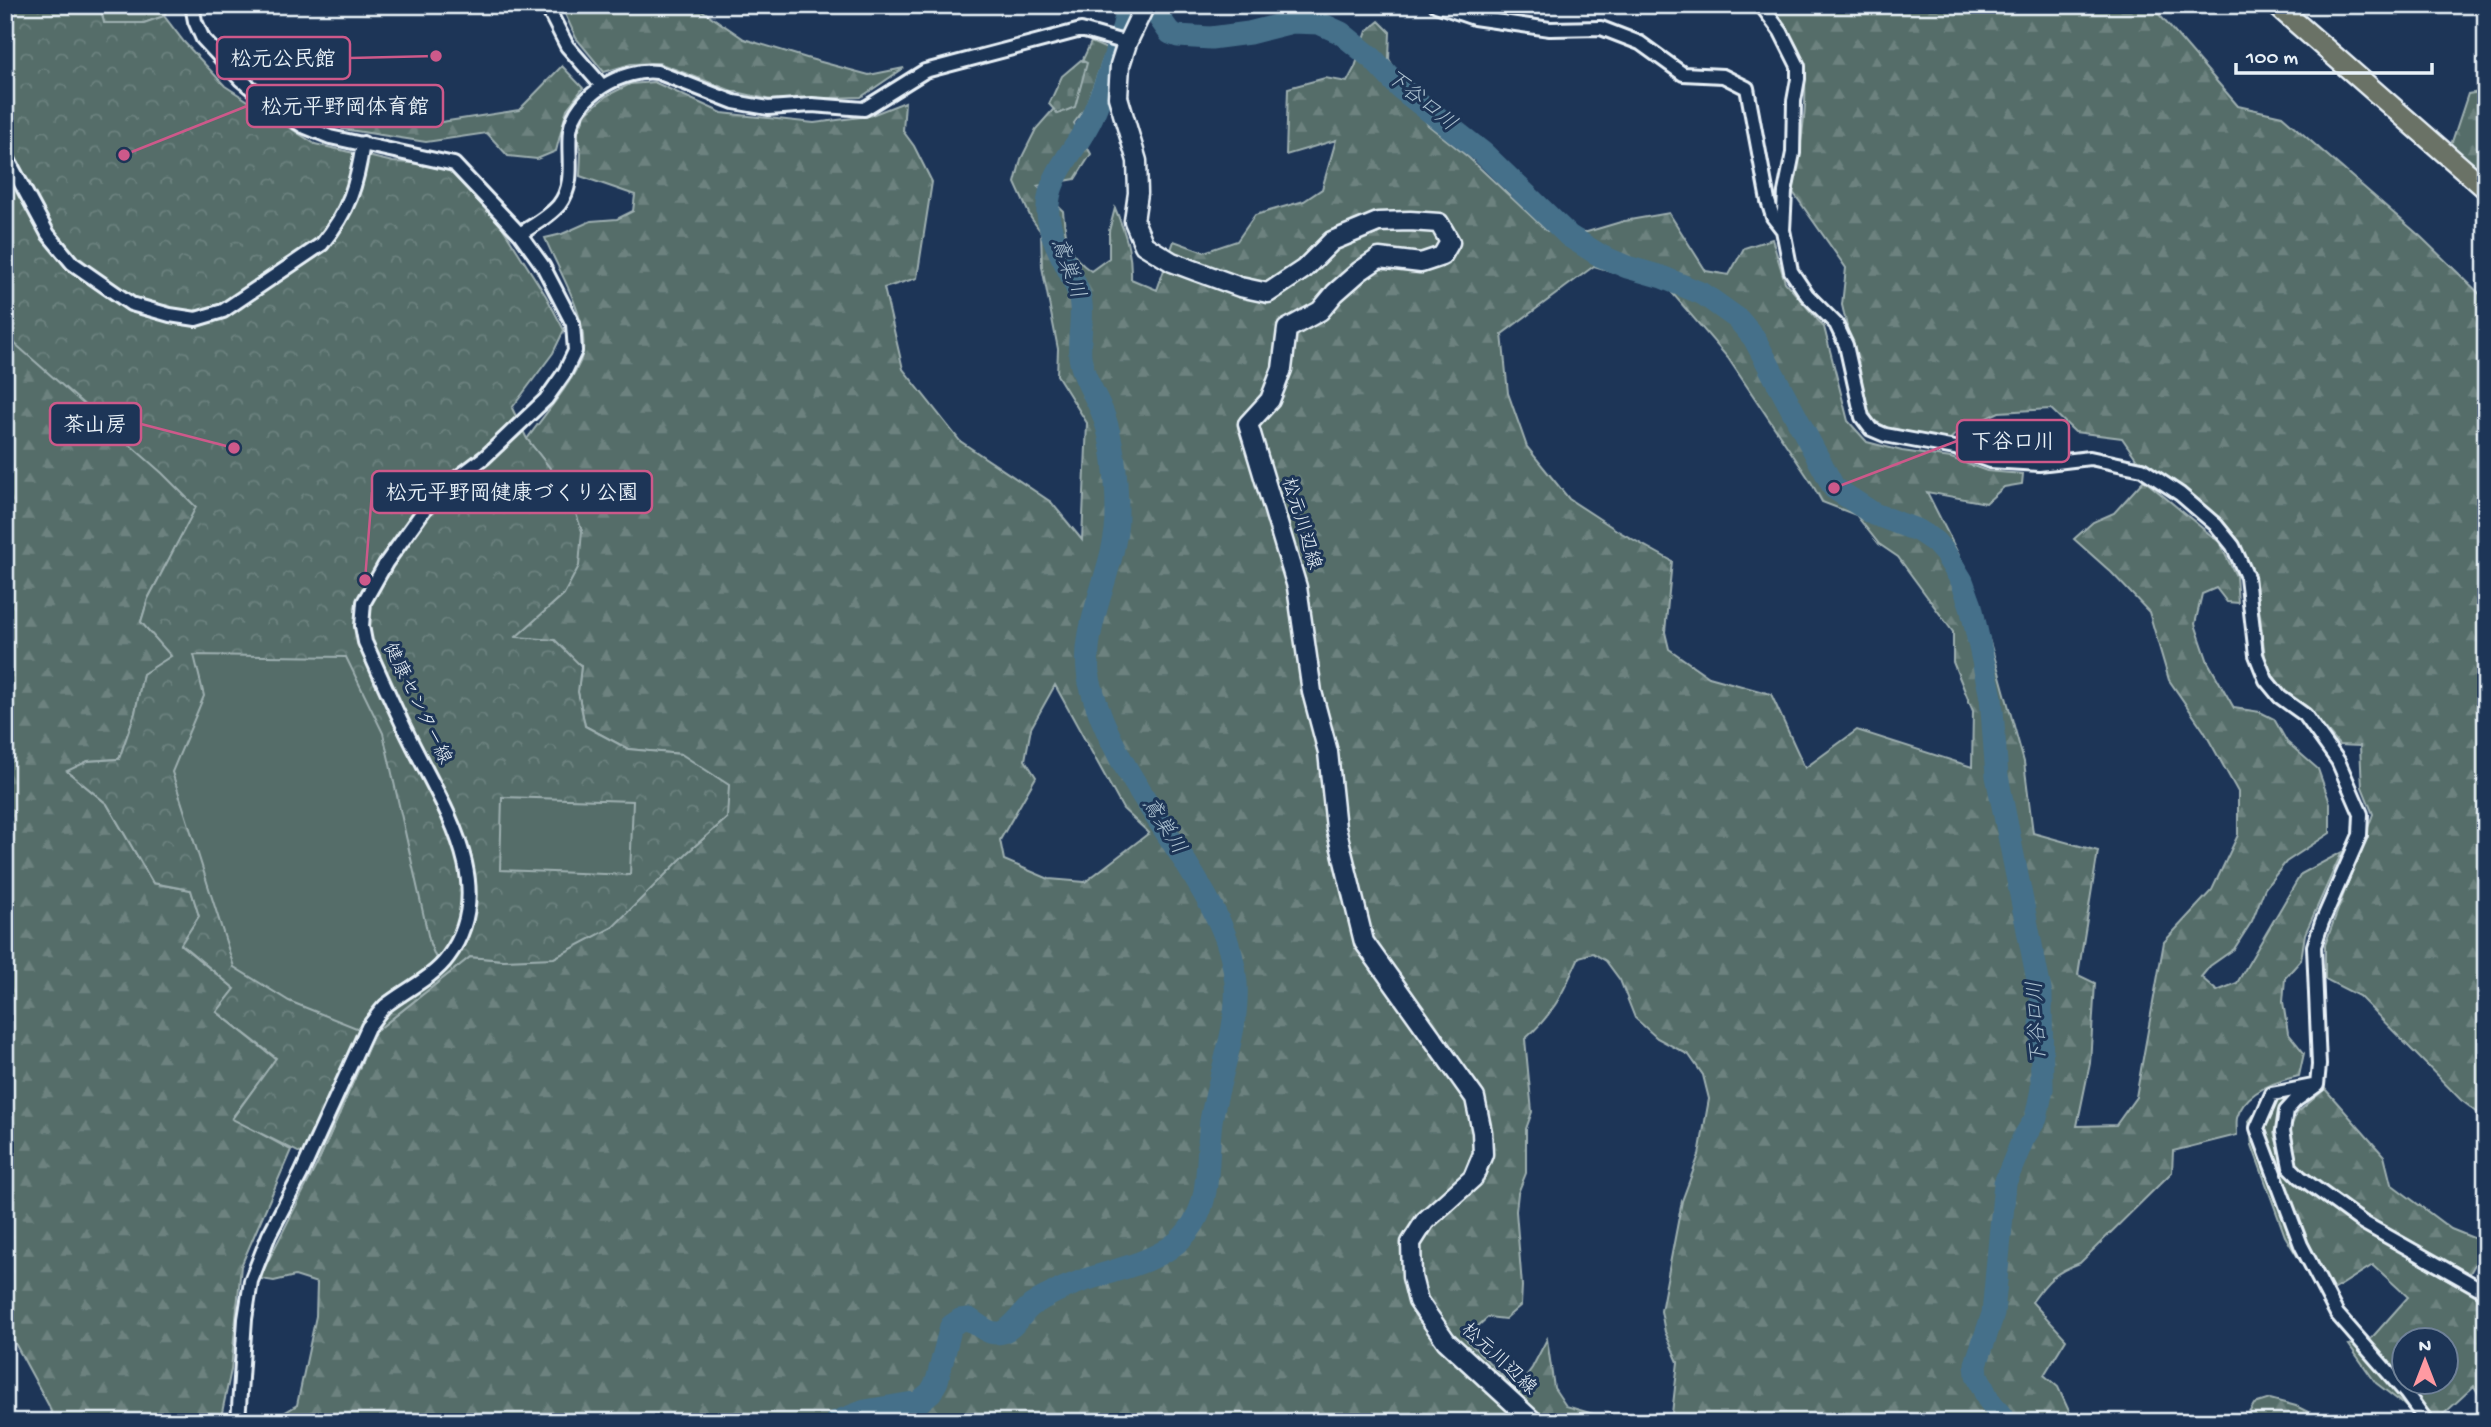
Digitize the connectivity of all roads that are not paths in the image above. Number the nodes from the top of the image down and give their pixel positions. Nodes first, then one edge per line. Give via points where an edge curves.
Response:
1 (192, 5) edge
2 (546, 5) edge
3 (1436, 5) edge
4 (1760, 5) edge
5 (2276, 5) edge
6 (1144, 8) edge
7 (1126, 42) junction
8 (602, 86) junction
9 (363, 143) junction
10 (5, 154) edge
11 (2486, 189) edge
12 (1783, 230) junction
13 (520, 234) junction
14 (2317, 1085) junction
15 (2486, 1292) edge
16 (238, 1422) edge
17 (1534, 1422) edge
18 (2427, 1422) edge

1 - 9 street, 健康センター線 via 203,39 274,107 330,137
2 - 8 street via 568,46
3 - 12 street via 1474,18 1550,29 1601,28 1640,43 1683,74 1723,76 1747,88 1768,201
4 - 12 street via 1781,32 1798,66
5 - 11 main road
6 - 7 main road, 松元川辺線
7 - 8 street via 1081,30 925,71 864,109 768,108 734,102 646,71
7 - 17 main road, 松元川辺線 via 1118,97 1137,161 1134,221 1144,244 1172,262 1240,288 1268,293 1304,270 1332,241 1378,222 1439,223 1450,242 1442,256 1421,262 1379,258 1320,311 1287,329 1282,369 1270,400 1248,424 1297,587 1312,692 1328,752 1336,828 1364,942 1475,1098 1482,1132 1483,1154 1473,1178 1425,1221 1411,1243 1418,1301 1446,1341
8 - 13 street via 574,116 569,183 560,204
9 - 10 street via 352,197 322,244 223,311 196,318 131,304 72,263 48,234
9 - 13 street, 健康センター線 via 454,164
12 - 14 street via 1791,271 1836,324 1846,345 1862,417 1871,429 1990,461 2039,464 2090,458 2142,469 2180,494 2234,546 2247,577 2256,655 2266,680 2305,715 2331,751 2361,814 2360,835 2315,946
13 - 16 street, 健康センター線 via 565,306 573,324 575,351 546,399 424,510 372,587 362,613 365,642 457,833 465,857 468,907 448,958 384,1007 362,1036 269,1235 251,1281
14 - 15 street via 2286,1111 2283,1130 2290,1167 2362,1222
14 - 18 street via 2272,1094 2257,1128 2301,1245 2337,1314

